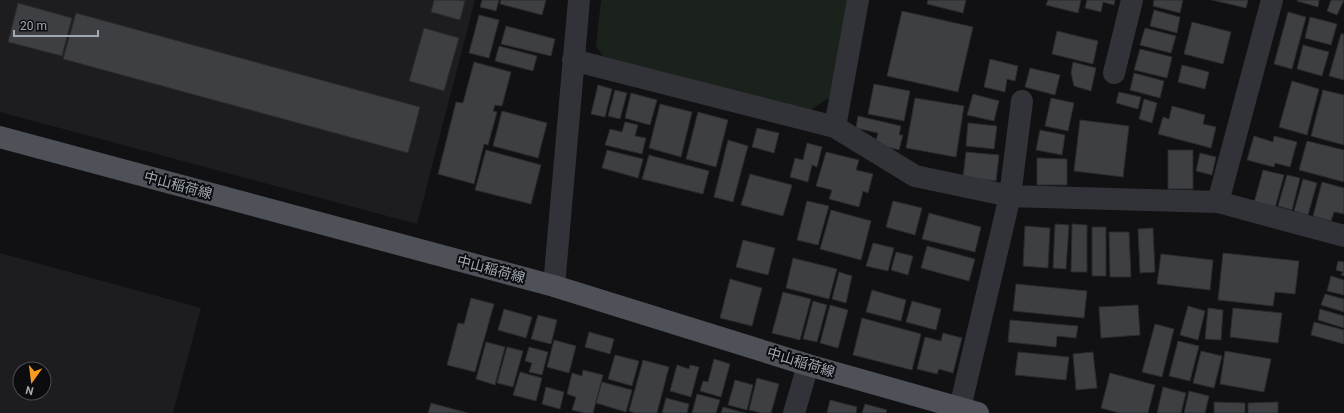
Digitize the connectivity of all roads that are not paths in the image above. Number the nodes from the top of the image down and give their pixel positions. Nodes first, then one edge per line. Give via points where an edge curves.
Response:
1 (579, 0) edge
2 (858, 0) edge
3 (1132, 0) edge
4 (1272, 0) edge
5 (573, 60) junction
6 (1114, 73) dead end
7 (1022, 101) dead end
8 (834, 127) junction
9 (0, 137) edge
10 (1010, 196) junction
11 (1218, 202) junction
12 (1344, 236) edge
13 (554, 286) junction
14 (808, 365) junction
15 (969, 411) edge
16 (794, 413) edge

1 - 5 street
2 - 8 street
3 - 6 street
4 - 11 street
5 - 8 street
5 - 13 street
7 - 10 street
8 - 10 street via 915,176
9 - 13 main road, 中山稲荷線
10 - 11 street
10 - 15 street
11 - 12 street
13 - 14 main road, 中山稲荷線
14 - 15 main road, 中山稲荷線
14 - 16 street

